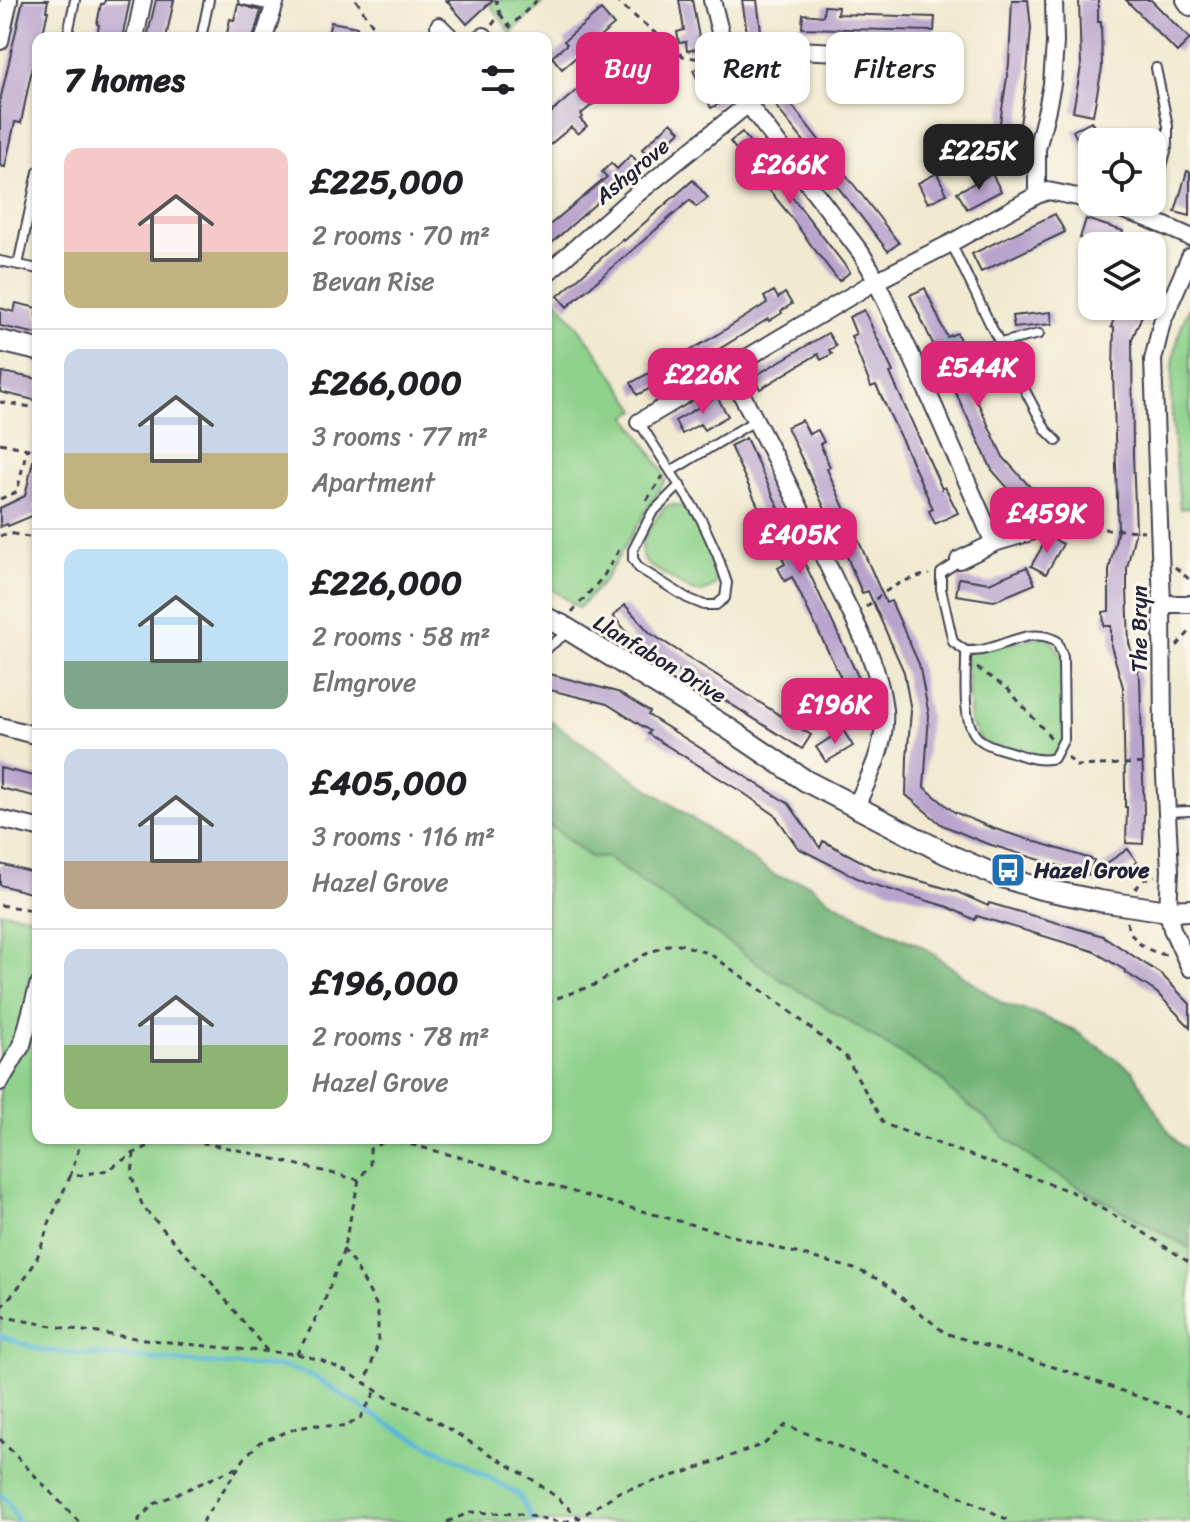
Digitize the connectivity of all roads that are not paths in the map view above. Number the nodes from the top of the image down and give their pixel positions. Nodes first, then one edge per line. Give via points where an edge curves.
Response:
1 (9, 0) edge
2 (75, 0) edge
3 (143, 0) edge
4 (209, 0) edge
5 (243, 0) edge
6 (712, 0) edge
7 (1054, 0) edge
8 (1185, 0) edge
9 (274, 3) edge
10 (1190, 7) edge
11 (68, 32) edge
12 (136, 32) edge
13 (202, 32) edge
14 (266, 32) edge
15 (720, 32) edge
16 (0, 41) edge
17 (1156, 68) dead end
18 (748, 104) joint
19 (1037, 195) junction
20 (1078, 197) edge
21 (32, 200) edge
22 (1141, 216) edge
23 (1147, 218) junction
24 (1190, 237) edge
25 (951, 243) junction
26 (1190, 257) edge
27 (0, 261) edge
28 (18, 265) junction
29 (32, 268) edge
30 (552, 269) edge
31 (876, 281) junction
32 (1039, 334) dead end
33 (0, 341) edge
34 (1000, 343) junction
35 (32, 349) edge
36 (727, 368) junction
37 (757, 420) junction
38 (639, 422) joint
39 (1057, 441) dead end
40 (670, 468) junction
41 (680, 485) junction
42 (1031, 532) road end
43 (994, 543) junction
44 (959, 560) joint
45 (1162, 604) junction
46 (1190, 604) edge
47 (559, 625) edge
48 (966, 651) junction
49 (0, 726) edge
50 (32, 734) edge
51 (855, 808) junction
52 (1190, 811) edge
53 (1166, 812) junction
54 (0, 819) edge
55 (32, 827) edge
56 (1190, 910) edge
57 (1168, 911) junction
58 (1186, 961) edge
59 (32, 1008) edge
60 (0, 1082) edge

1 - 16 street
2 - 11 lane
3 - 12 street
4 - 13 lane
5 - 9 lane
6 - 15 street
7 - 19 street via 1052,84 1037,149
8 - 10 street
9 - 14 street
17 - 23 lane via 1168,144
18 - 30 street, Ashgrove
18 - 31 street via 861,253
19 - 20 street via 1048,191
19 - 25 street
21 - 28 lane
22 - 23 street
23 - 24 street
25 - 31 street
25 - 34 lane
26 - 45 street, The Bryn via 1162,322 1153,360
27 - 28 lane
28 - 29 lane
31 - 36 street
31 - 43 street
32 - 34 lane
33 - 35 street
34 - 39 lane
36 - 37 street
36 - 38 street
37 - 40 lane
37 - 51 street via 854,618 881,691 885,713 878,753
38 - 40 lane
40 - 41 lane
41 - 41 lane via 652,513 633,559 687,598 716,605 725,598 727,583 701,519
42 - 43 street
43 - 44 street
44 - 48 lane via 941,573 941,589 953,642
45 - 46 street
45 - 53 street, The Bryn
47 - 51 street, Llanfabon Drive
48 - 48 lane via 1031,634 1057,641 1063,657 1064,739 1054,758 1044,761 1012,753 973,734 966,701
49 - 50 street
51 - 57 street, Llanfabon Drive via 996,875 1041,889
52 - 53 lane
53 - 57 street, The Bryn
54 - 55 street
56 - 57 street, Llanfabon Drive
57 - 58 street, The Bryn
59 - 60 street via 22,1045

